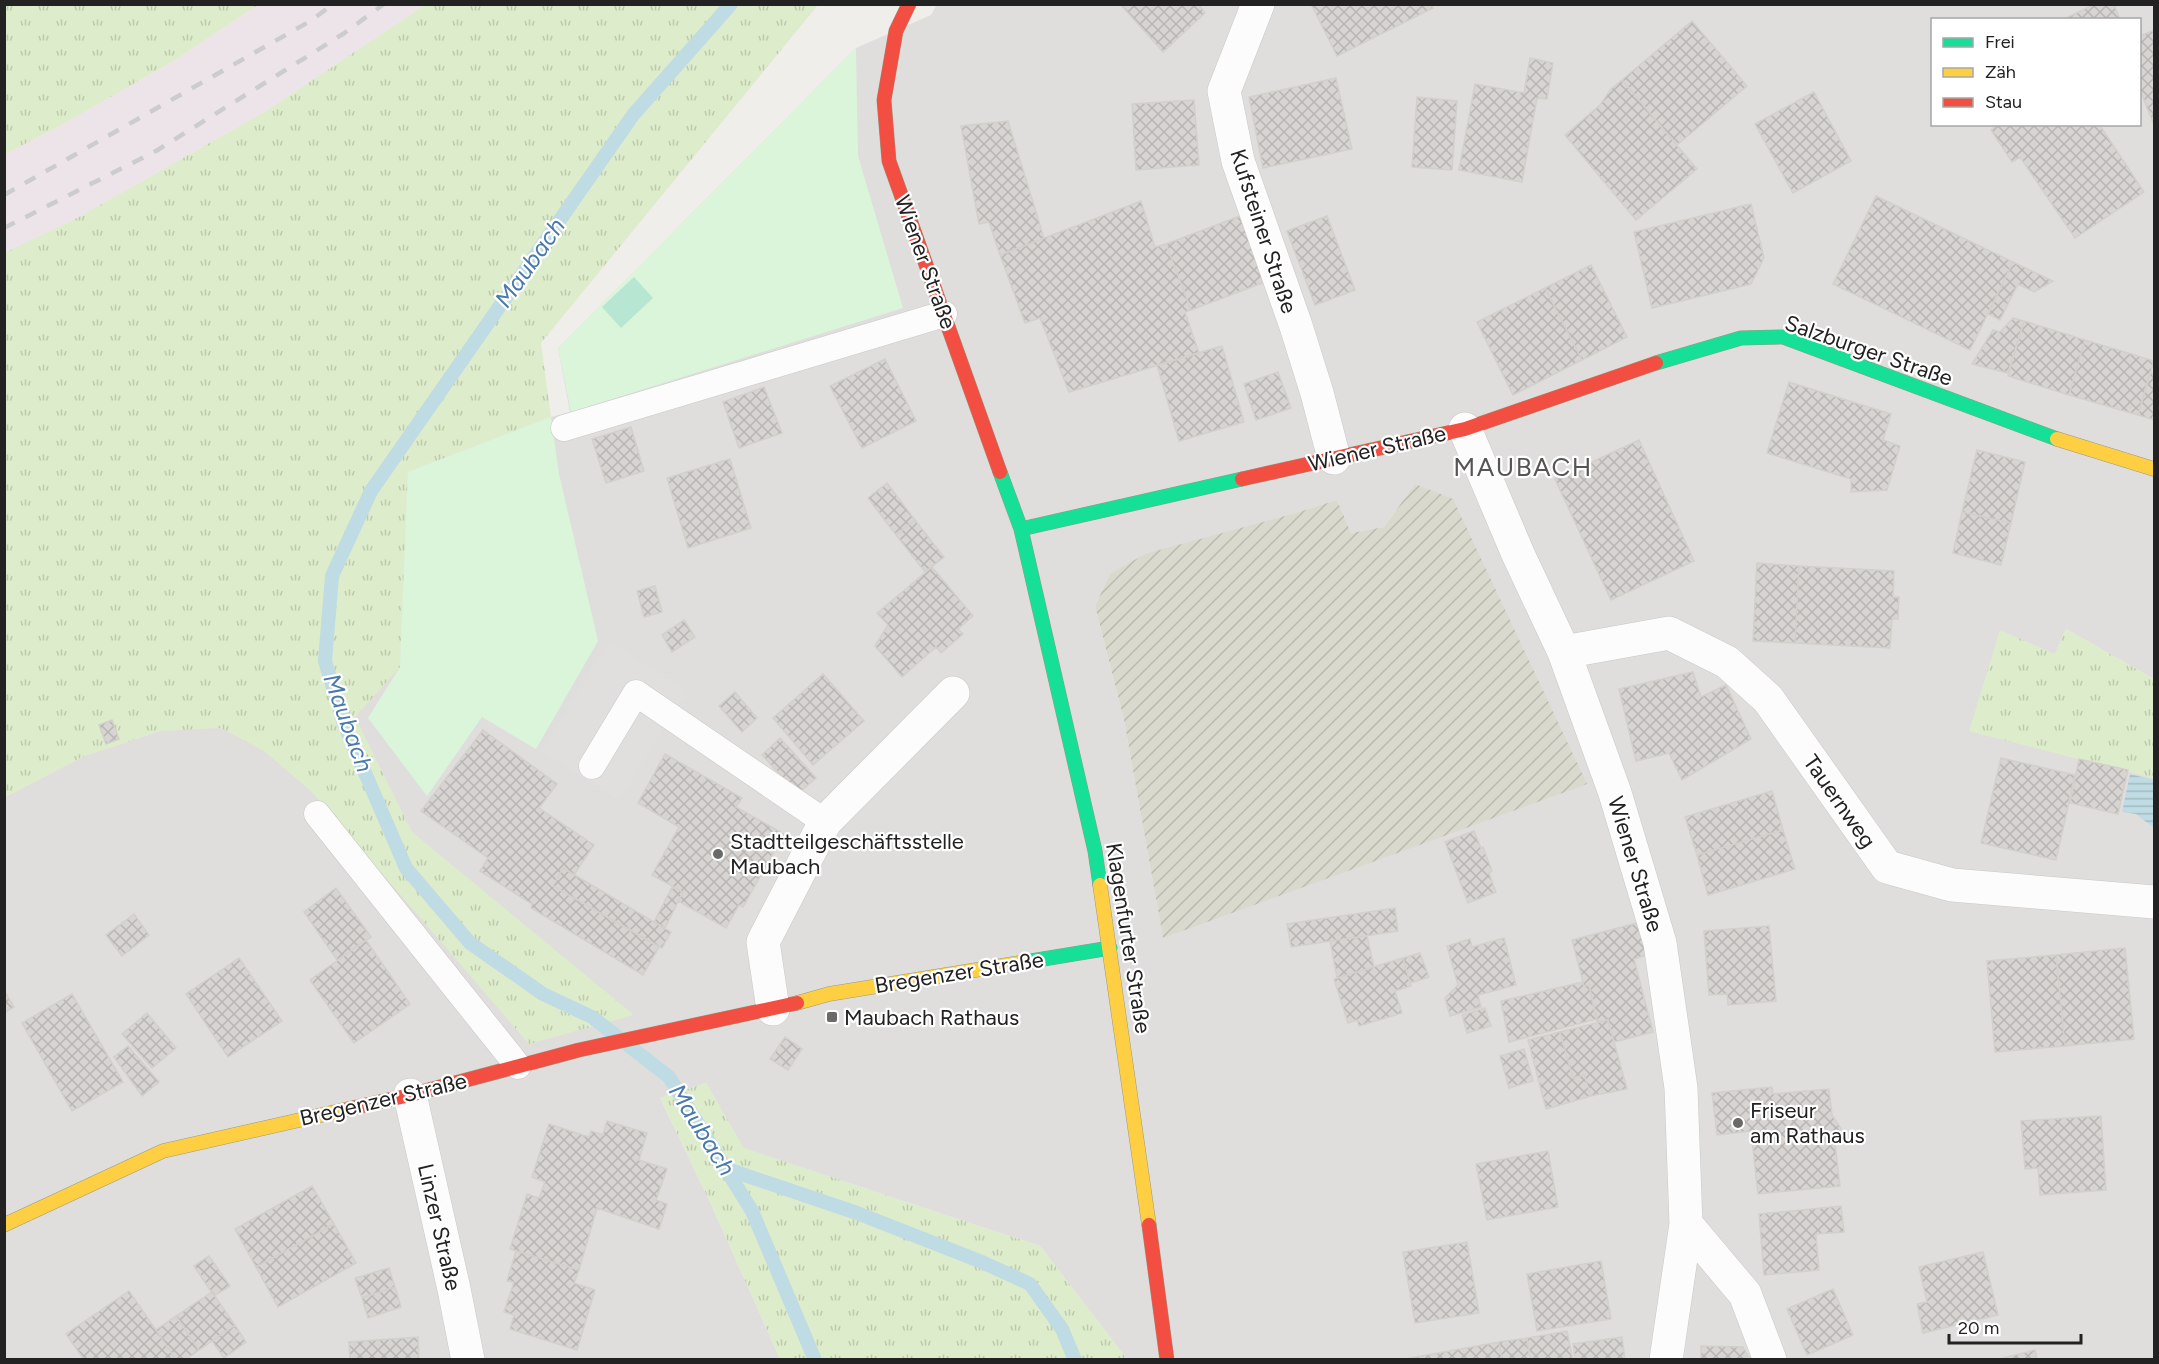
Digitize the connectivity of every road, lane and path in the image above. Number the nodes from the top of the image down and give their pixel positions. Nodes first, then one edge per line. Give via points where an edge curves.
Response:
1 (909, 4) edge
2 (1258, 4) edge
3 (944, 314) junction
4 (564, 428) dead end
5 (1465, 429) junction
6 (1334, 458) junction
7 (2154, 469) edge
8 (1021, 529) junction
9 (1564, 652) junction
10 (953, 693) dead end
11 (592, 766) dead end
12 (317, 814) dead end
13 (825, 822) junction
14 (2154, 902) edge
15 (1110, 948) junction
16 (773, 1009) junction
17 (518, 1066) junction
18 (410, 1095) junction
19 (1686, 1224) junction
20 (4, 1225) edge
21 (468, 1359) edge
22 (1167, 1359) edge
23 (1666, 1359) edge
24 (1770, 1359) edge

1 - 3 street, Wiener Straße via 896,31 884,100 889,161
2 - 6 street, Kufsteiner Straße via 1224,91 1238,161 1317,393
3 - 4 lane
3 - 8 street, Wiener Straße
5 - 6 street, Wiener Straße
5 - 7 street, Salzburger Straße via 1687,353 1741,338 1783,337 2081,448
5 - 9 street, Wiener Straße
6 - 8 street, Wiener Straße
8 - 15 street, Klagenfurter Straße via 1095,851
9 - 14 street, Tauernweg via 1669,633 1727,662 1768,699 1887,867 1952,885
9 - 19 street, Wiener Straße via 1615,793 1660,943 1681,1088
10 - 13 street
11 - 13 lane via 636,693
12 - 17 lane
13 - 16 street via 763,942
15 - 16 street, Bregenzer Straße via 829,994
15 - 22 street, Klagenfurter Straße
16 - 17 street, Bregenzer Straße
17 - 18 street, Bregenzer Straße
18 - 20 street, Bregenzer Straße via 163,1151
18 - 21 street, Linzer Straße
19 - 23 street, Wiener Straße
19 - 24 street via 1745,1294

